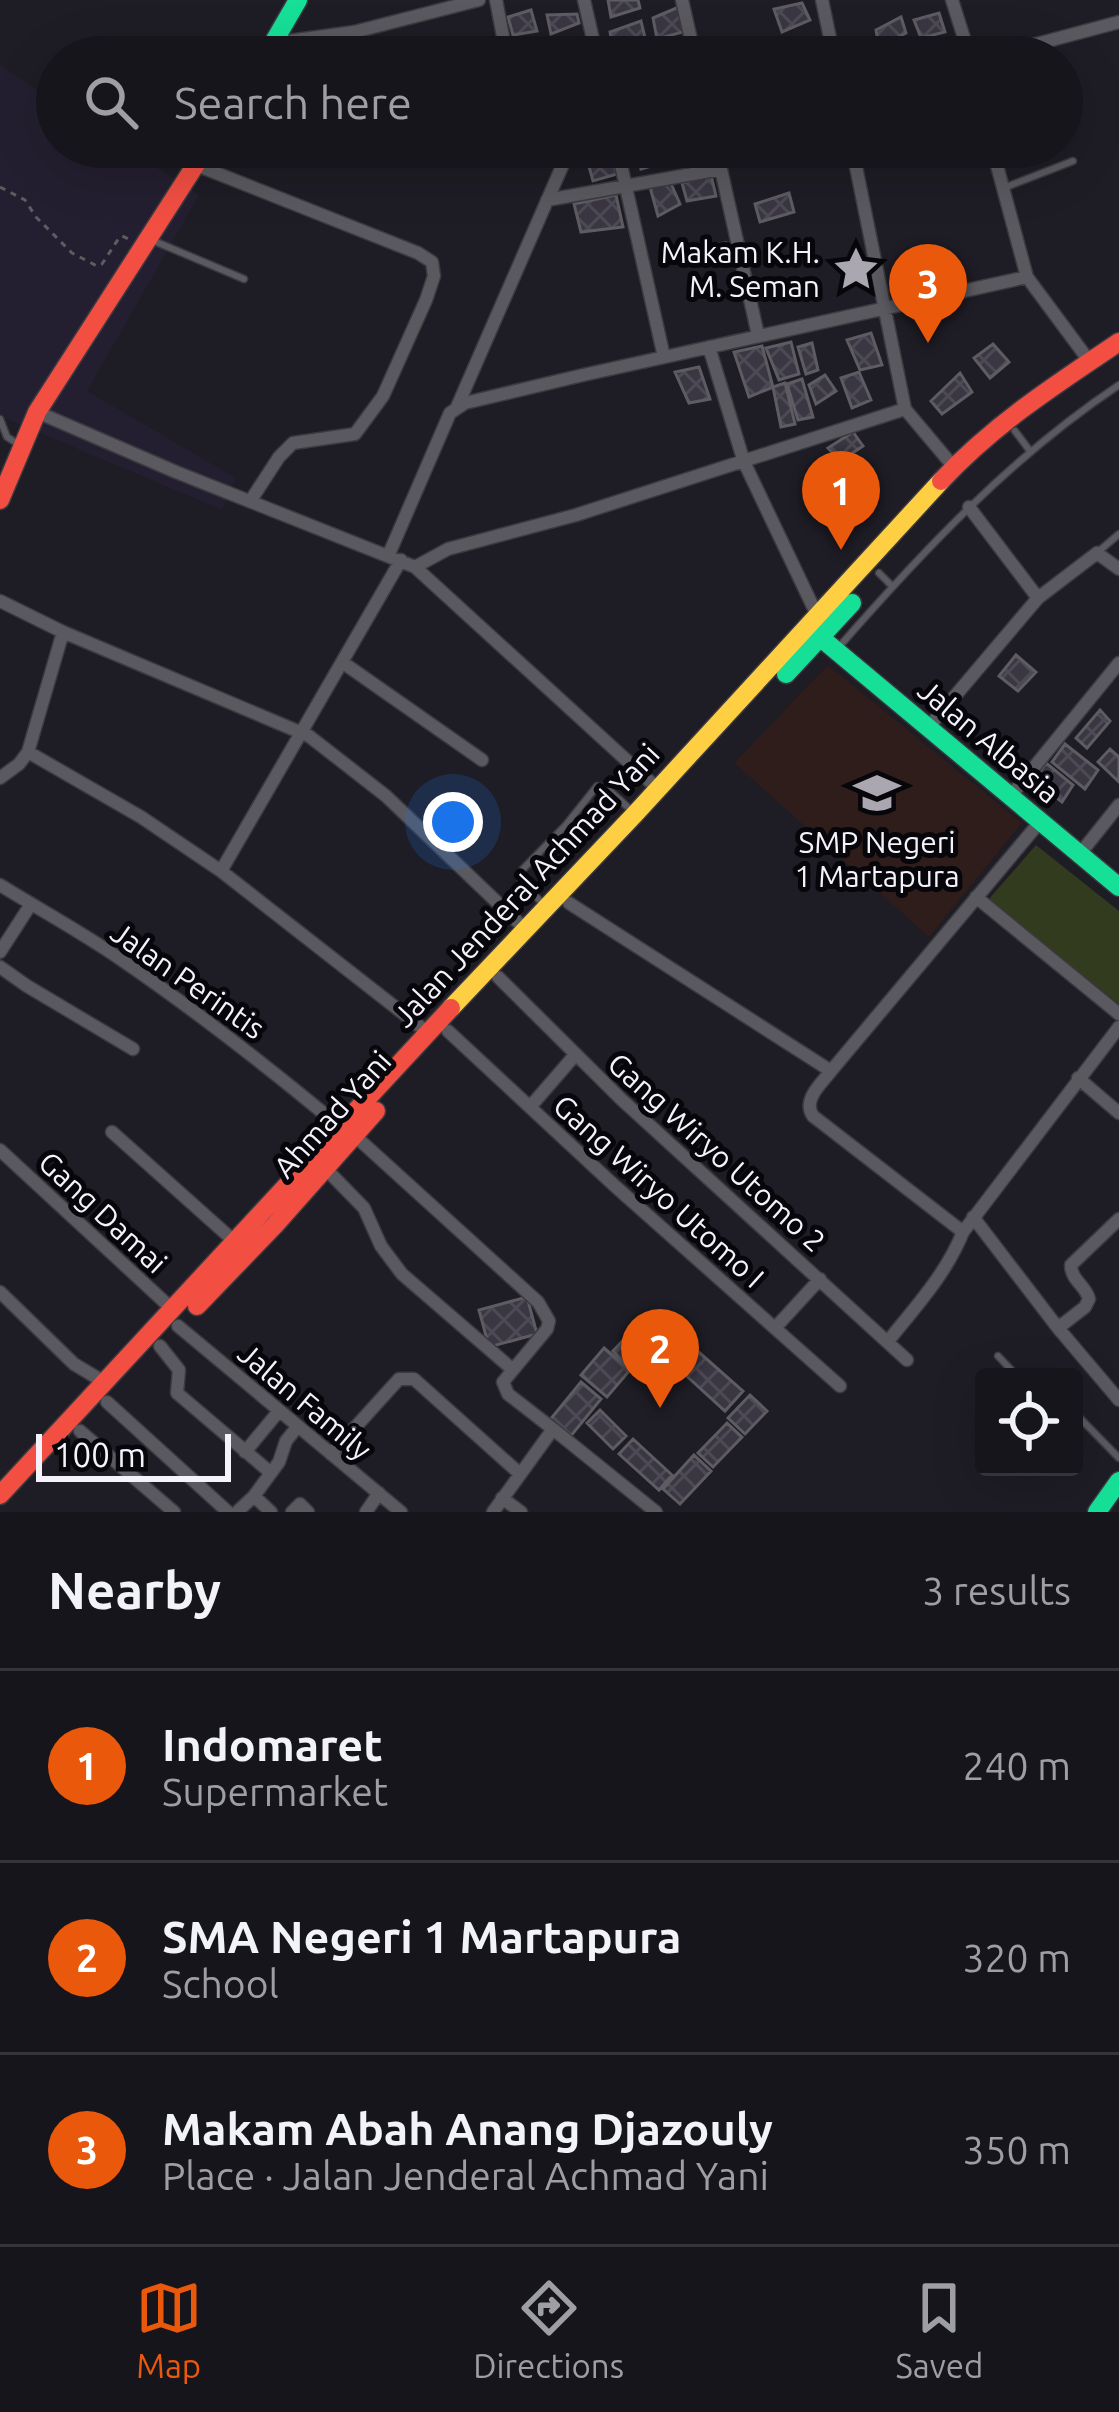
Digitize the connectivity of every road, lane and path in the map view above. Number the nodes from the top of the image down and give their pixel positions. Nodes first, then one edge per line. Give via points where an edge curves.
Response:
1 (298, 0) edge
2 (479, 0) edge
3 (496, 0) edge
4 (584, 0) edge
5 (682, 0) edge
6 (822, 0) edge
7 (952, 0) edge
8 (1119, 22) edge
9 (278, 36) edge
10 (335, 36) edge
11 (503, 36) edge
12 (592, 36) edge
13 (690, 36) edge
14 (830, 36) edge
15 (963, 36) edge
16 (1067, 36) edge
17 (194, 168) edge
18 (204, 168) edge
19 (561, 168) edge
20 (622, 168) edge
21 (856, 168) edge
22 (997, 168) edge
23 (1055, 168) edge
24 (721, 169) joint
25 (0, 187) edge
26 (626, 188) junction
27 (1002, 188) junction
28 (547, 200) junction
29 (146, 243) junction
30 (1027, 277) junction
31 (244, 279) dead end
32 (886, 307) junction
33 (758, 335) junction
34 (1119, 342) edge
35 (709, 347) junction
36 (664, 356) junction
37 (1119, 361) edge
38 (1090, 362) junction
39 (1119, 386) edge
40 (457, 407) junction
41 (905, 409) junction
42 (37, 412) junction
43 (0, 419) edge
44 (1015, 430) junction
45 (23, 446) junction
46 (1030, 451) junction
47 (744, 462) junction
48 (954, 467) junction
49 (0, 500) edge
50 (250, 500) junction
51 (969, 507) junction
52 (905, 532) junction
53 (1119, 534) edge
54 (1097, 553) junction
55 (401, 560) junction
56 (1119, 569) edge
57 (885, 579) junction
58 (1038, 598) junction
59 (0, 602) edge
60 (817, 616) junction
61 (63, 632) junction
62 (828, 644) junction
63 (342, 662) junction
64 (1119, 663) edge
65 (927, 728) junction
66 (301, 732) junction
67 (28, 752) junction
68 (482, 760) dead end
69 (0, 778) edge
70 (658, 789) junction
71 (1009, 798) junction
72 (1119, 806) edge
73 (635, 814) junction
74 (1039, 823) junction
75 (1079, 855) junction
76 (221, 871) junction
77 (0, 886) edge
78 (1119, 887) edge
79 (976, 897) junction
80 (32, 904) junction
81 (557, 909) junction
82 (525, 930) junction
83 (0, 952) edge
84 (0, 967) edge
85 (499, 976) junction
86 (1119, 1014) edge
87 (1119, 1027) edge
88 (438, 1032) junction
89 (134, 1049) dead end
90 (575, 1055) junction
91 (831, 1071) junction
92 (1078, 1078) junction
93 (530, 1107) junction
94 (1119, 1113) edge
95 (347, 1131) junction
96 (112, 1132) dead end
97 (0, 1150) edge
98 (324, 1167) junction
99 (303, 1178) junction
100 (284, 1200) junction
101 (973, 1217) junction
102 (1119, 1219) edge
103 (963, 1232) junction
104 (235, 1241) junction
105 (820, 1279) junction
106 (0, 1292) edge
107 (176, 1318) junction
108 (775, 1328) junction
109 (1058, 1328) junction
110 (889, 1340) junction
111 (160, 1346) junction
112 (998, 1356) dead end
113 (907, 1360) dead end
114 (1009, 1368) edge
115 (512, 1369) junction
116 (840, 1386) dead end
117 (106, 1392) junction
118 (1119, 1400) edge
119 (280, 1411) junction
120 (1083, 1421) edge
121 (298, 1426) junction
122 (80, 1430) junction
123 (553, 1430) junction
124 (245, 1452) junction
125 (332, 1454) junction
126 (1119, 1458) edge
127 (271, 1473) junction
128 (520, 1473) junction
129 (1119, 1481) edge
130 (379, 1493) junction
131 (0, 1496) edge
132 (254, 1496) junction
133 (502, 1498) junction
134 (5, 1512) edge
135 (174, 1512) edge
136 (233, 1512) edge
137 (271, 1512) edge
138 (292, 1512) edge
139 (308, 1512) edge
140 (366, 1512) edge
141 (401, 1512) edge
142 (493, 1512) edge
143 (521, 1512) edge
144 (656, 1512) edge
145 (1097, 1512) edge

1 - 9 main road
2 - 10 street
3 - 11 street
4 - 12 street
5 - 13 street
6 - 14 street
7 - 15 street
8 - 16 street
17 - 29 main road
18 - 50 street via 418,253 432,262 434,276 382,396 355,434 293,443
19 - 28 street
20 - 26 street
21 - 32 street
22 - 27 street
23 - 27 lane
24 - 26 street
24 - 33 street
25 - 29 path via 97,266 122,236
26 - 28 street
26 - 36 street
27 - 30 street
28 - 40 street
29 - 31 lane
29 - 42 main road
30 - 32 street
30 - 38 street
32 - 33 street
32 - 41 street
33 - 35 street
34 - 38 main road, Jalan Jenderal Achmad Yani
35 - 36 street
35 - 47 street
36 - 40 street
37 - 44 main road
38 - 48 main road, Jalan Jenderal Achmad Yani
39 - 46 lane
40 - 55 street
41 - 47 street
41 - 48 street
42 - 45 main road
42 - 50 street
43 - 45 lane via 7,437
44 - 46 lane
44 - 52 main road
45 - 49 main road
46 - 51 lane
47 - 55 street
47 - 60 street
48 - 52 main road, Jalan Jenderal Achmad Yani
50 - 55 street
51 - 57 lane
51 - 58 street
52 - 57 main road
52 - 60 main road, Jalan Jenderal Achmad Yani
53 - 54 lane
54 - 56 street
54 - 58 street
55 - 63 street
55 - 70 street
57 - 62 main road
58 - 65 street
59 - 61 street
60 - 70 main road, Jalan Jenderal Achmad Yani
61 - 66 street
61 - 67 street
62 - 65 main road, Jalan Albasia
62 - 81 main road
63 - 66 street
63 - 68 street
64 - 71 street
65 - 71 main road, Jalan Albasia
66 - 76 street
66 - 82 street via 386,796
67 - 69 street
67 - 76 street, Gang Wiryo Utomo I
70 - 73 main road, Jalan Jenderal Achmad Yani
71 - 74 main road, Jalan Albasia
72 - 75 street
73 - 81 main road, Jalan Jenderal Achmad Yani
73 - 81 lane via 597,786 522,870 520,881
74 - 75 main road, Jalan Albasia
74 - 79 street
75 - 78 main road, Jalan Albasia
76 - 88 street, Gang Wiryo Utomo I
77 - 80 street, Jalan Perintis
79 - 86 street
79 - 91 street
80 - 83 street
80 - 95 street, Jalan Perintis via 184,1004
81 - 82 main road, Jalan Jenderal Achmad Yani
81 - 85 main road
81 - 91 street
82 - 88 main road, Jalan Jenderal Achmad Yani
84 - 89 street
85 - 88 main road
85 - 90 street, Gang Wiryo Utomo 2
87 - 92 street
88 - 93 street, Gang Wiryo Utomo I
88 - 95 main road, Jalan Jenderal Achmad Yani
90 - 93 street
90 - 105 street, Gang Wiryo Utomo 2
91 - 103 street via 808,1102 810,1113
92 - 94 street
92 - 101 street
93 - 108 street, Gang Wiryo Utomo I
95 - 98 main road, Ahmad Yani
95 - 99 main road, Jalan Jenderal Achmad Yani
95 - 115 street, Jalan Perintis via 545,1312 547,1329
96 - 104 street
97 - 107 street, Gang Damai
98 - 99 main road, Ahmad Yani
98 - 115 street via 364,1208 402,1274
99 - 100 main road, Ahmad Yani
100 - 104 main road
100 - 107 main road, Ahmad Yani
101 - 103 street
101 - 109 street
102 - 109 street via 1071,1265 1090,1299
103 - 110 street via 935,1285
104 - 107 main road
105 - 108 street
105 - 110 street, Gang Wiryo Utomo 2
106 - 117 street
107 - 111 main road, Ahmad Yani
107 - 117 main road
107 - 119 street, Jalan Family
108 - 116 street, Gang Wiryo Utomo I
109 - 118 street
110 - 113 street, Gang Wiryo Utomo 2
111 - 117 main road, Ahmad Yani
111 - 124 street via 179,1370 177,1393
112 - 114 lane
115 - 123 street via 505,1390
117 - 122 main road, Ahmad Yani
117 - 131 main road
117 - 136 street
119 - 121 street, Jalan Family
119 - 124 street
120 - 126 lane
121 - 125 street, Jalan Family
121 - 127 street
122 - 134 main road, Ahmad Yani
122 - 135 street
123 - 128 street
123 - 144 street
124 - 127 street
125 - 128 street via 399,1379 414,1379
125 - 130 street, Jalan Family
127 - 132 street
128 - 133 street
129 - 145 main road
130 - 140 street
130 - 141 street, Jalan Family
132 - 136 street
132 - 137 street
133 - 142 street
133 - 143 street
138 - 139 street via 299,1504

